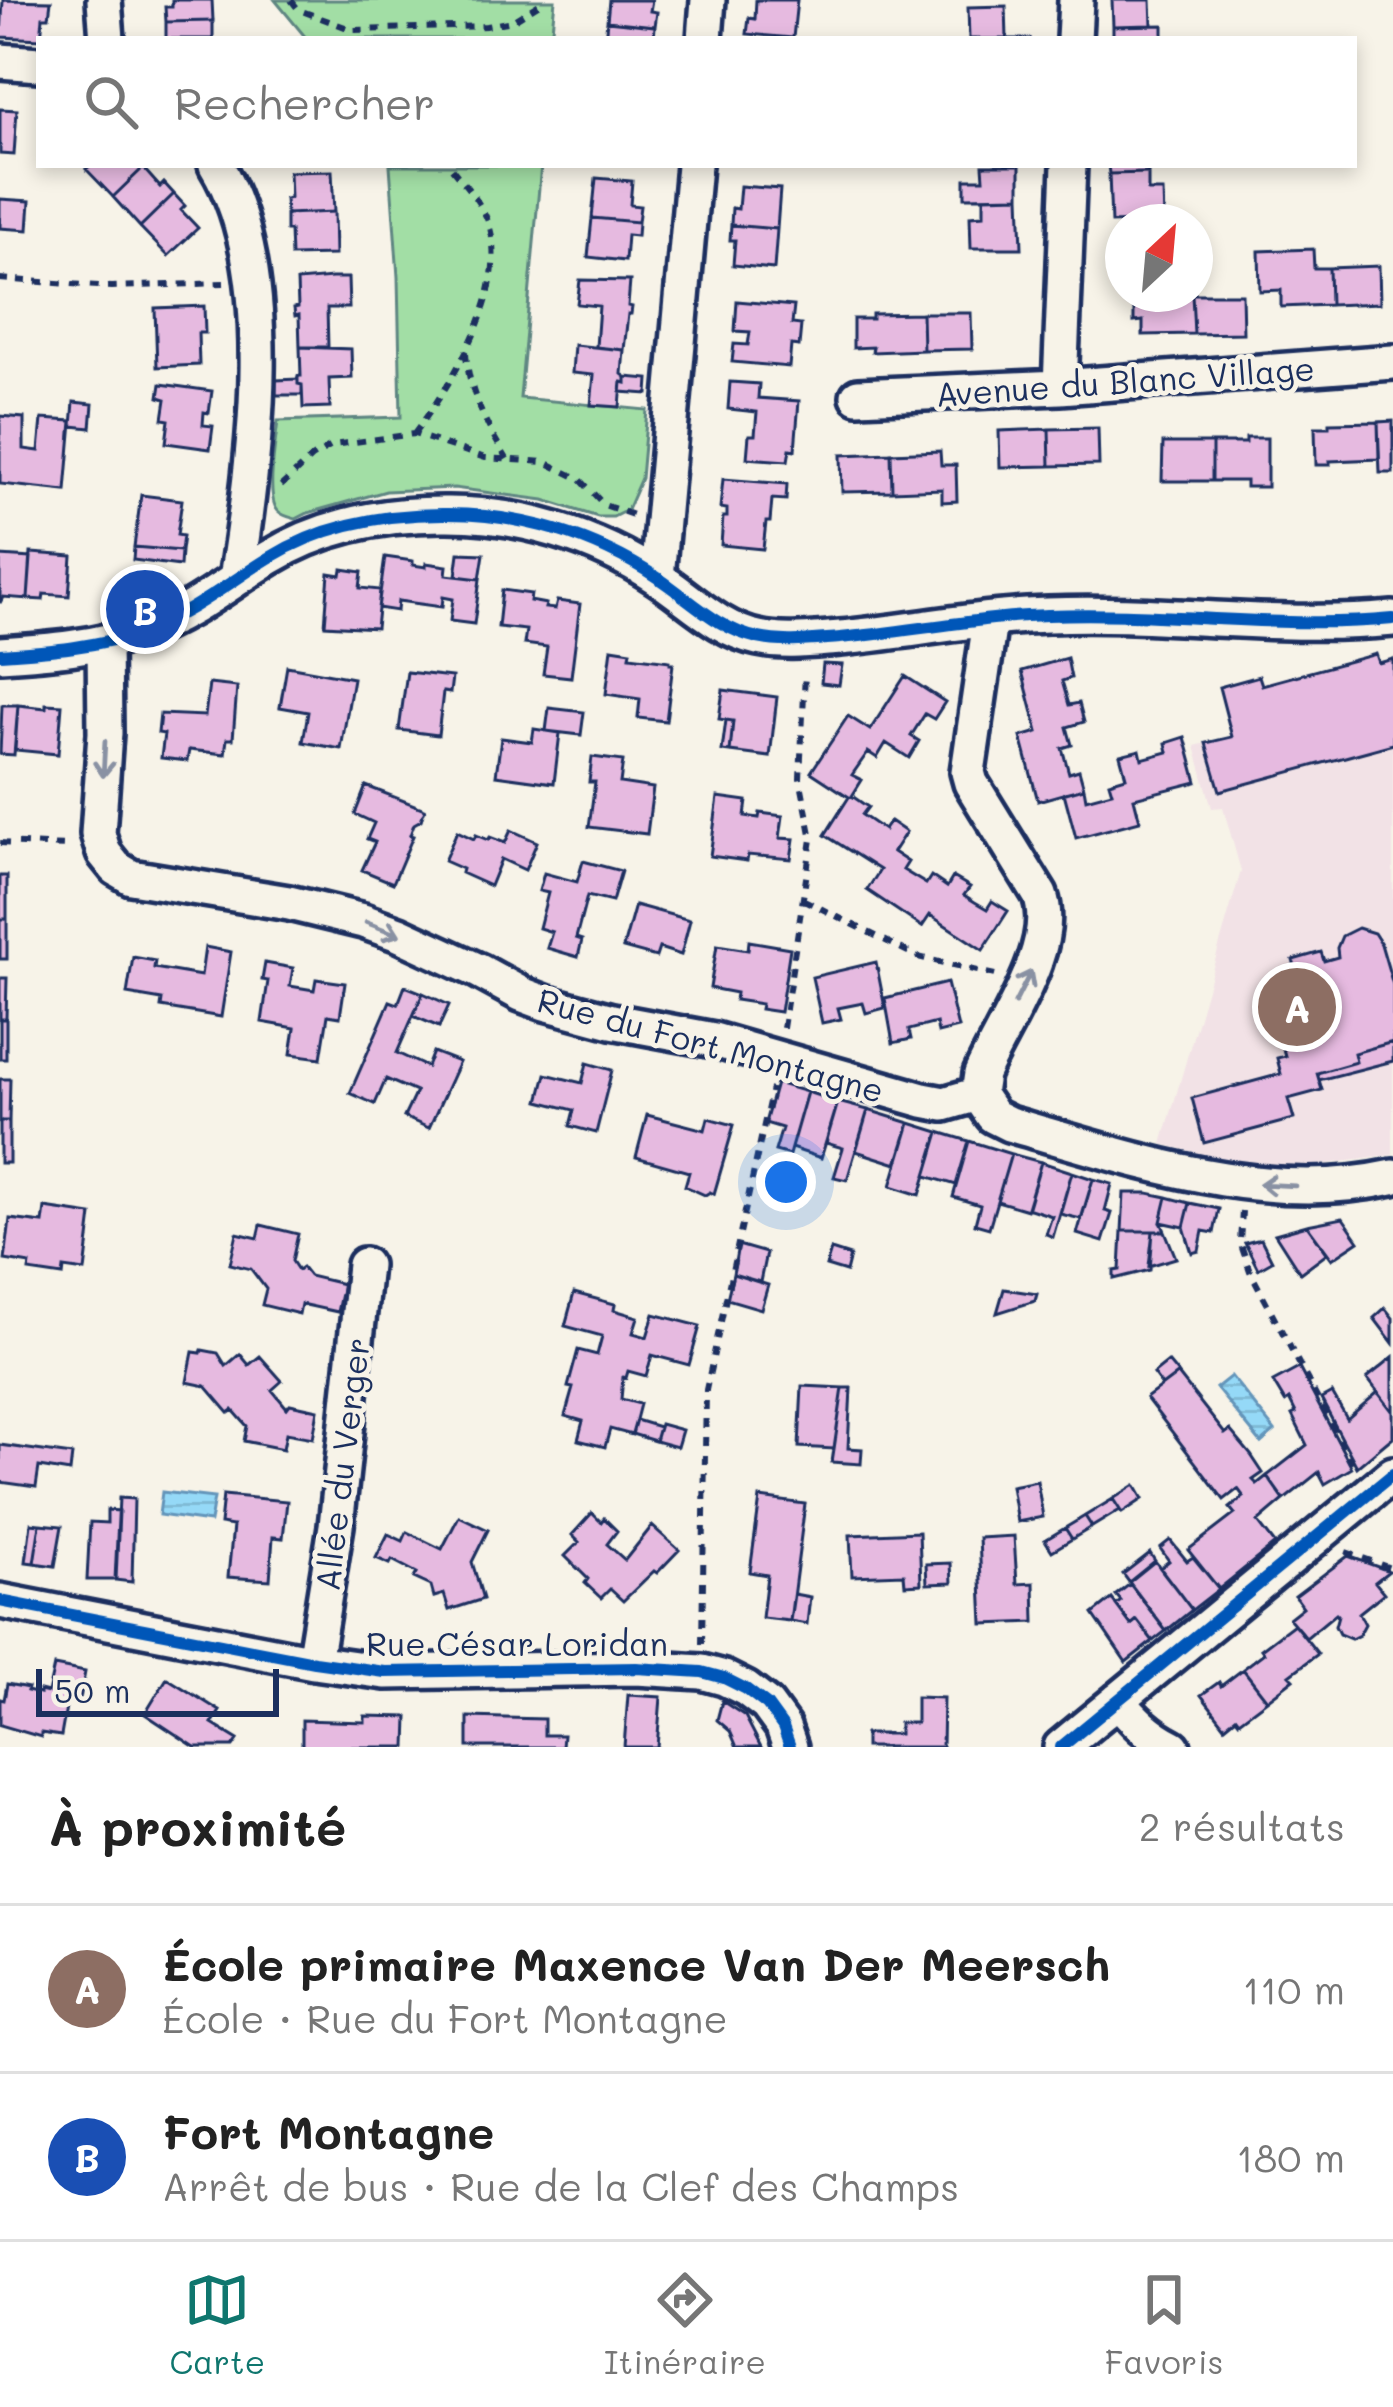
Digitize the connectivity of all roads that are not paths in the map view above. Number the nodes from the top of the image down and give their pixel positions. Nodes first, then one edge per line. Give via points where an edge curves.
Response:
1 (104, 0) edge
2 (708, 0) edge
3 (1076, 0) edge
4 (107, 36) edge
5 (705, 36) edge
6 (1074, 36) edge
7 (0, 62) edge
8 (36, 64) edge
9 (218, 168) edge
10 (694, 168) edge
11 (1069, 168) edge
12 (1393, 362) edge
13 (1060, 387) junction
14 (858, 396) dead end
15 (658, 577) junction
16 (236, 579) junction
17 (1393, 619) edge
18 (990, 621) junction
19 (104, 642) junction
20 (0, 654) edge
21 (978, 1094) junction
22 (1393, 1177) edge
23 (364, 1264) dead end
24 (1381, 1485) edge
25 (0, 1601) edge
26 (314, 1662) junction
27 (1118, 1700) junction
28 (790, 1747) edge
29 (1061, 1747) edge
30 (1173, 1747) edge

1 - 4 street
2 - 5 street
3 - 6 street
7 - 8 street
9 - 16 street via 241,222 257,393
10 - 15 street
11 - 13 street
12 - 13 street, Avenue du Blanc Village
13 - 14 street, Avenue du Blanc Village
15 - 16 street via 542,526 438,514 342,526
15 - 18 street via 725,626 766,640
16 - 19 street via 167,621
17 - 18 street via 1054,614
21 -> 18 street via 1042,946 1046,911 968,772
19 - 20 street
19 -> 21 street, Rue du Fort Montagne via 98,834 116,868 131,877 363,921 520,994 612,1021 714,1040 923,1100 944,1104
22 -> 21 street via 1310,1187 1174,1170 1009,1124
23 - 26 street, Allée du Verger
24 - 27 street
25 - 26 street, Rue César Loridan
26 - 28 street, Rue César Loridan via 385,1672 702,1672 767,1705
27 - 29 street
27 - 30 street

